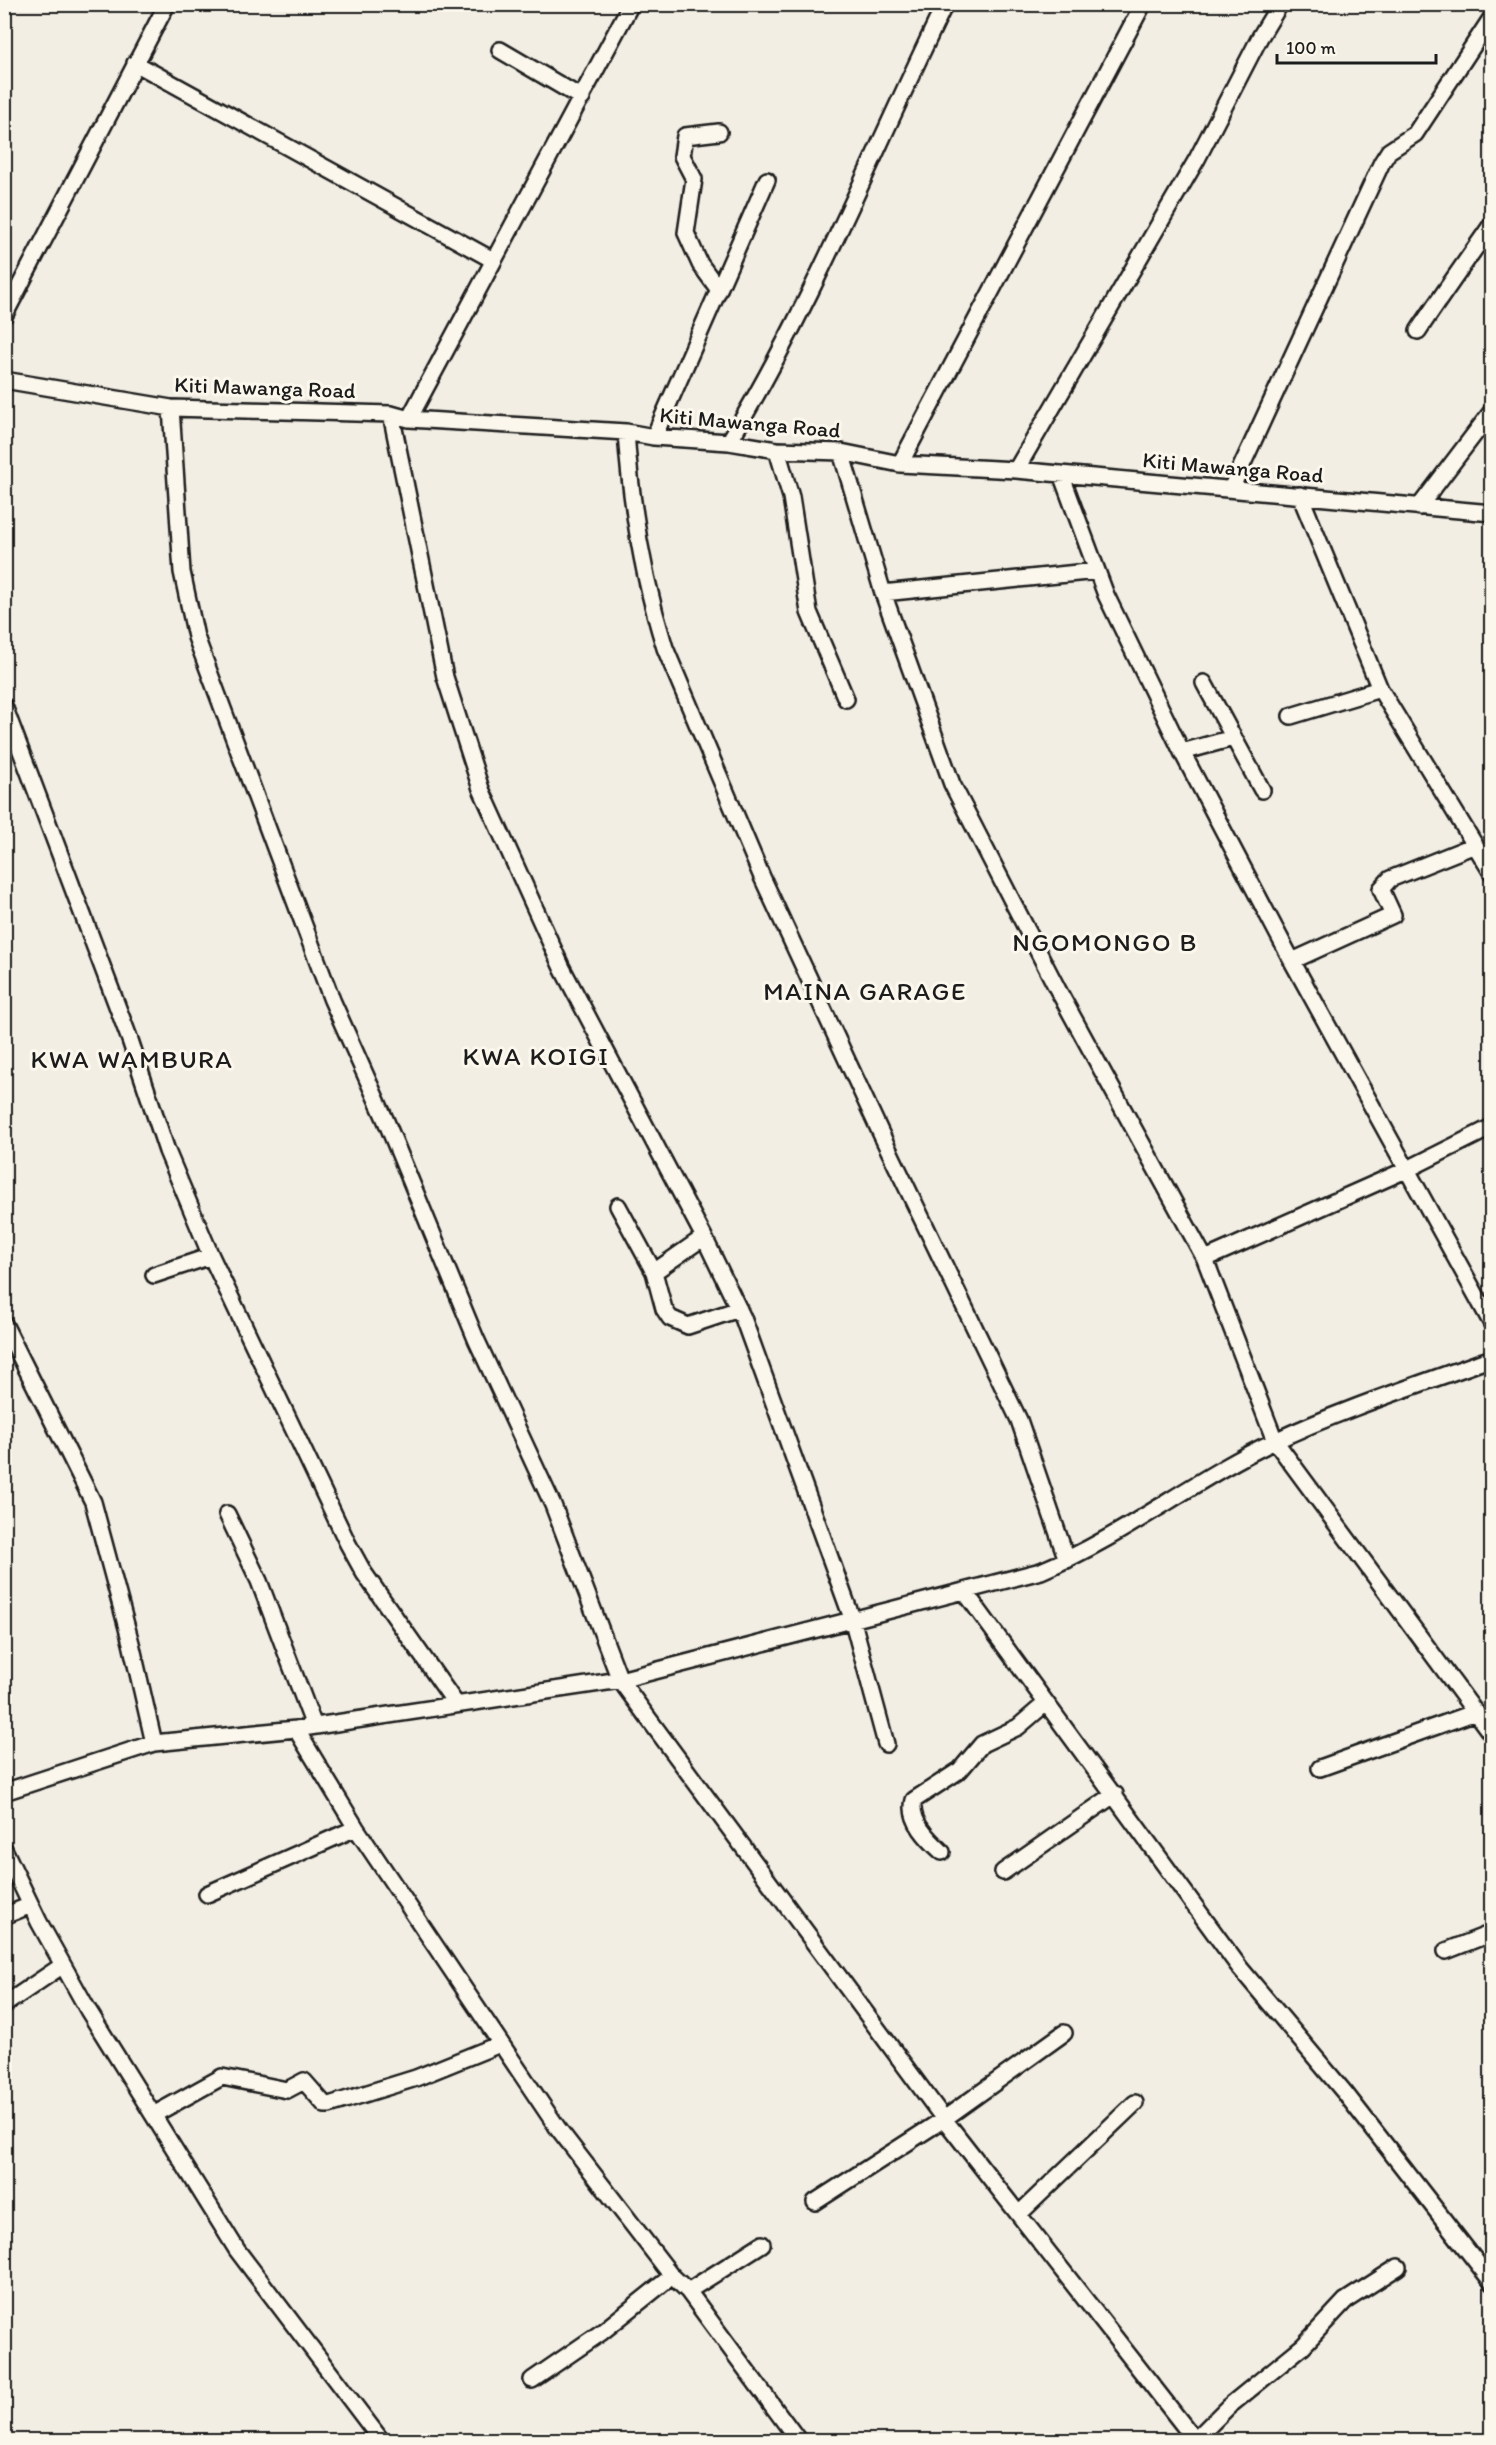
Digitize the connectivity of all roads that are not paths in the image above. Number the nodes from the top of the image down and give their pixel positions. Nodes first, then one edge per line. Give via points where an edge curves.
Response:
1 (167, 4) edge
2 (631, 4) edge
3 (945, 4) edge
4 (1143, 4) edge
5 (1280, 4) edge
6 (1491, 17) edge
7 (500, 50) dead end
8 (135, 63) junction
9 (582, 98) junction
10 (719, 132) dead end
11 (768, 180) dead end
12 (1491, 224) edge
13 (493, 260) junction
14 (719, 290) junction
15 (4, 316) edge
16 (1418, 331) dead end
17 (4, 380) edge
18 (171, 408) junction
19 (1491, 411) edge
20 (391, 414) junction
21 (409, 419) junction
22 (626, 432) junction
23 (654, 437) junction
24 (729, 442) junction
25 (777, 450) junction
26 (841, 452) junction
27 (900, 464) junction
28 (1016, 470) junction
29 (1061, 474) junction
30 (1231, 489) junction
31 (1300, 495) junction
32 (1419, 507) junction
33 (1491, 513) edge
34 (1097, 571) junction
35 (883, 593) junction
36 (1204, 683) dead end
37 (1380, 689) junction
38 (846, 699) dead end
39 (4, 706) edge
40 (1291, 716) dead end
41 (1233, 738) junction
42 (1182, 752) junction
43 (1262, 790) dead end
44 (1475, 845) junction
45 (1491, 873) edge
46 (1292, 961) junction
47 (1491, 1127) edge
48 (1408, 1169) junction
49 (618, 1206) dead end
50 (704, 1237) junction
51 (210, 1256) junction
52 (1205, 1259) junction
53 (654, 1272) junction
54 (154, 1275) dead end
55 (739, 1309) junction
56 (4, 1324) edge
57 (1491, 1324) edge
58 (1491, 1358) edge
59 (1275, 1441) junction
60 (227, 1514) dead end
61 (1067, 1560) junction
62 (965, 1592) junction
63 (852, 1618) junction
64 (620, 1680) junction
65 (1046, 1703) junction
66 (456, 1704) junction
67 (1476, 1712) junction
68 (314, 1726) junction
69 (296, 1729) junction
70 (1491, 1735) edge
71 (154, 1743) junction
72 (886, 1744) dead end
73 (1320, 1768) dead end
74 (4, 1792) edge
75 (1115, 1794) junction
76 (356, 1828) junction
77 (4, 1849) edge
78 (942, 1852) dead end
79 (1003, 1872) dead end
80 (207, 1894) dead end
81 (31, 1905) junction
82 (4, 1916) edge
83 (1491, 1933) edge
84 (1446, 1951) dead end
85 (63, 1965) junction
86 (4, 2005) edge
87 (1064, 2033) dead end
88 (500, 2044) junction
89 (1135, 2103) dead end
90 (155, 2114) junction
91 (944, 2119) junction
92 (815, 2202) dead end
93 (1019, 2214) junction
94 (762, 2244) dead end
95 (1398, 2267) dead end
96 (672, 2276) junction
97 (1491, 2282) edge
98 (688, 2291) junction
99 (532, 2380) dead end
100 (381, 2440) edge
101 (798, 2440) edge
102 (1195, 2440) edge

1 - 8 street
2 - 9 street
3 - 24 street via 761,389
4 - 27 street
5 - 28 street via 1197,159
6 - 30 street via 1415,134 1389,151 1382,162
7 - 9 street
8 - 13 street
8 - 15 street
9 - 13 street
10 - 14 street via 684,136 682,156 694,179 686,233 700,264
11 - 14 street
12 - 16 street
13 - 21 street
14 - 23 street
17 - 18 street, Kiti Mawanga Road
18 - 20 street, Kiti Mawanga Road
18 - 64 street via 182,572 196,638 332,1000 387,1121 476,1339 552,1505
19 - 32 street
20 - 21 street, Kiti Mawanga Road
20 - 50 street via 445,677 481,789 562,968
21 - 22 street, Kiti Mawanga Road
22 - 23 street, Kiti Mawanga Road
22 - 61 street via 630,495 665,648 762,877 1018,1420
23 - 24 street, Kiti Mawanga Road
24 - 25 street, Kiti Mawanga Road
25 - 26 street, Kiti Mawanga Road
25 - 38 street via 790,497 809,612
26 - 27 street, Kiti Mawanga Road
26 - 35 street
27 - 28 street, Kiti Mawanga Road
28 - 29 street, Kiti Mawanga Road
29 - 30 street, Kiti Mawanga Road
29 - 34 street
30 - 31 street, Kiti Mawanga Road
31 - 32 street, Kiti Mawanga Road
31 - 37 street
32 - 33 street, Kiti Mawanga Road
34 - 35 street
34 - 42 street via 1127,642
35 - 52 street via 952,784 1058,990
36 - 41 street
37 - 40 street
37 - 44 street
39 - 51 street
41 - 42 street
41 - 43 street
42 - 46 street
44 - 45 street
44 - 46 street via 1390,879 1381,889 1393,915
46 - 48 street
47 - 48 street
48 - 52 street
48 - 57 street
49 - 53 street
50 - 53 street
50 - 55 street
51 - 54 street
51 - 66 street via 348,1544
52 - 59 street
53 - 55 street via 664,1309 680,1324 688,1326
55 - 63 street
56 - 71 street via 93,1502
58 - 59 street
59 - 61 street
59 - 67 street
60 - 68 street via 259,1581
61 - 62 street
62 - 63 street
62 - 65 street
63 - 64 street
63 - 72 street
64 - 66 street
64 - 91 street
65 - 75 street
65 - 78 street via 1018,1727 982,1744 960,1770 914,1800 912,1808 917,1822
66 - 68 street
67 - 70 street
67 - 73 street
68 - 69 street
69 - 71 street
69 - 76 street
71 - 74 street
75 - 79 street
75 - 97 street via 1240,1968 1345,2093
76 - 80 street
76 - 88 street
77 - 81 street
81 - 82 street
81 - 85 street
83 - 84 street
85 - 86 street
85 - 90 street
87 - 91 street
88 - 90 street via 416,2078 329,2105 304,2081 287,2090 222,2077
88 - 96 street via 557,2127
89 - 93 street
90 - 100 street via 237,2250
91 - 92 street
91 - 93 street
93 - 102 street
94 - 98 street
95 - 102 street via 1345,2301 1303,2346 1228,2407
96 - 98 street
96 - 99 street via 602,2332
98 - 101 street

